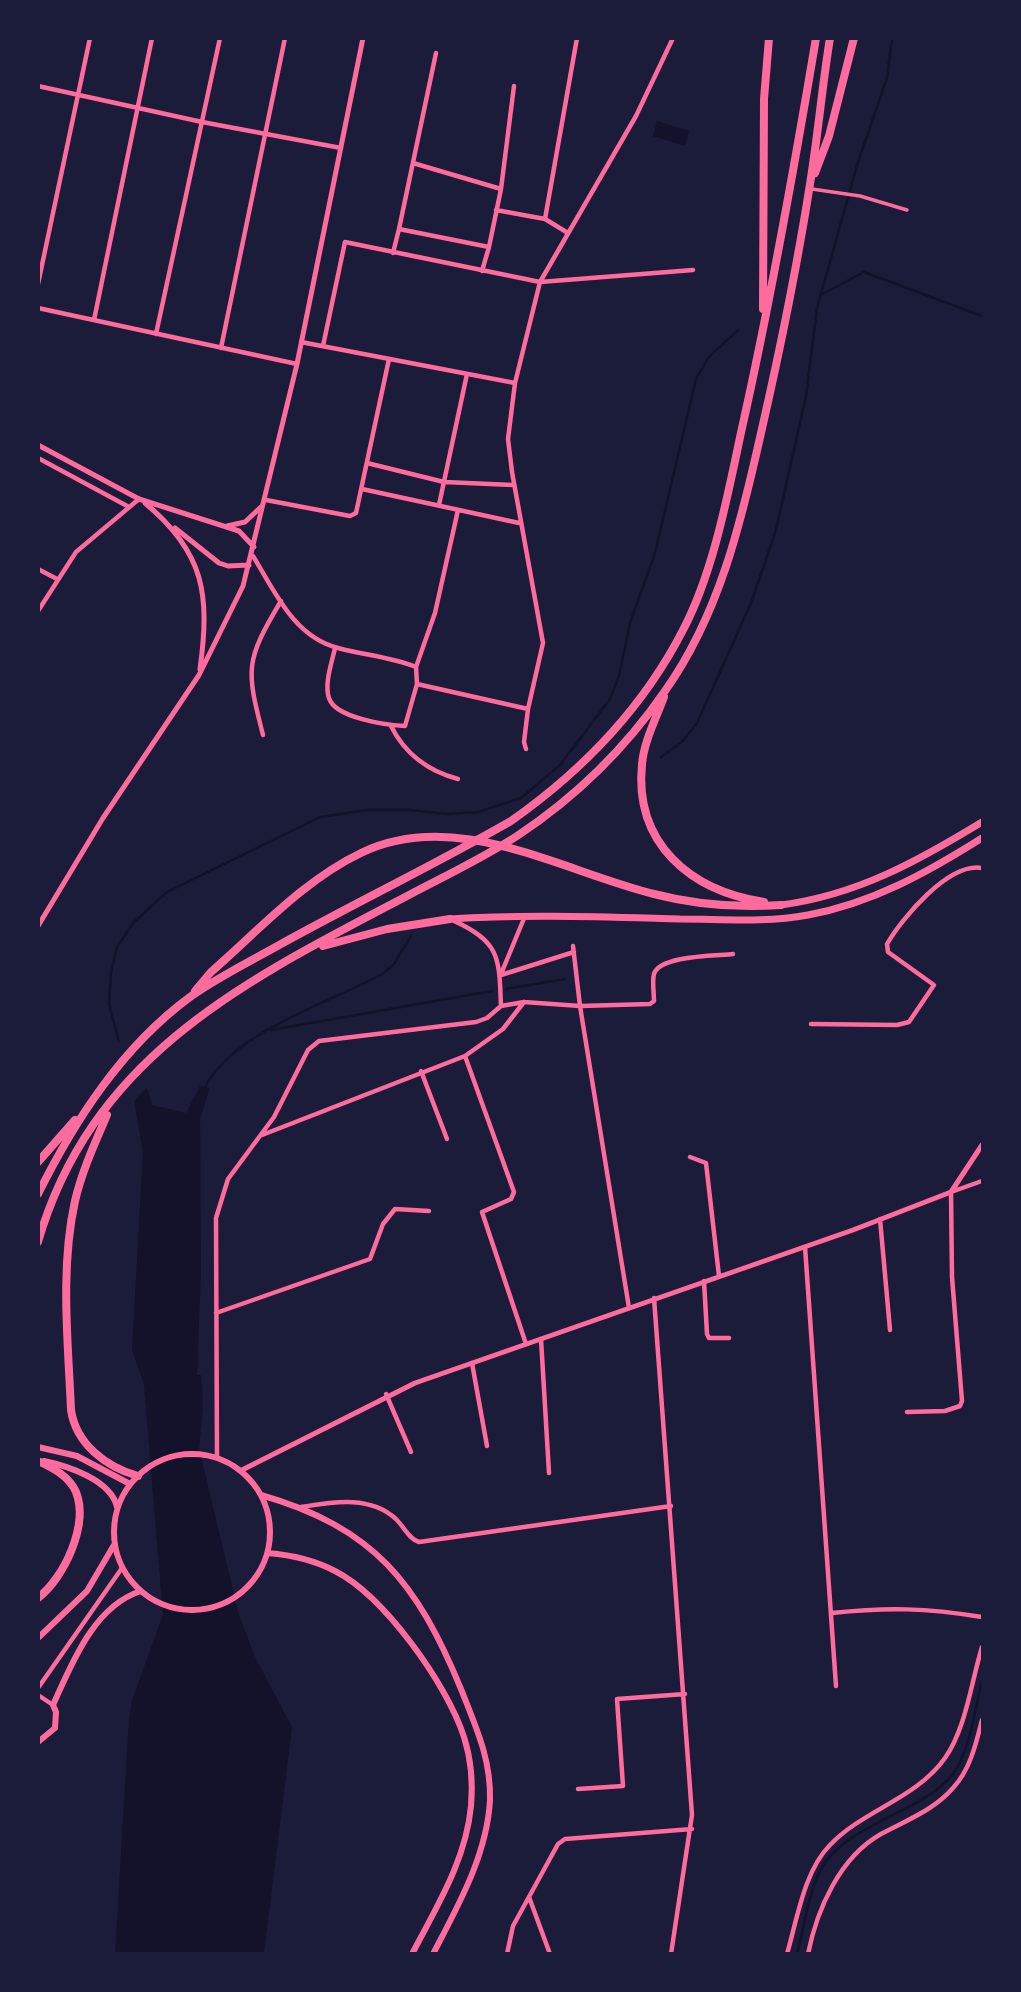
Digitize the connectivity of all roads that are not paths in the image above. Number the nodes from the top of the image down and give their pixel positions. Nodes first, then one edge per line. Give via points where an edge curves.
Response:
1 (90, 38) edge
2 (152, 38) edge
3 (220, 38) edge
4 (285, 38) edge
5 (363, 38) edge
6 (577, 38) edge
7 (673, 38) edge
8 (769, 38) edge
9 (816, 38) edge
10 (830, 38) edge
11 (854, 38) edge
12 (436, 53) dead end
13 (38, 86) edge
14 (514, 86) dead end
15 (78, 95) junction
16 (137, 107) junction
17 (202, 122) junction
18 (265, 134) junction
19 (341, 148) junction
20 (413, 163) junction
21 (810, 185) junction
22 (501, 189) junction
23 (496, 210) junction
24 (907, 210) dead end
25 (545, 219) junction
26 (399, 229) junction
27 (568, 233) junction
28 (489, 247) junction
29 (393, 253) junction
30 (693, 270) dead end
31 (482, 271) junction
32 (540, 282) junction
33 (38, 284) edge
34 (38, 309) edge
35 (94, 320) junction
36 (763, 333) junction
37 (156, 334) junction
38 (301, 342) junction
39 (323, 346) junction
40 (221, 348) junction
41 (388, 359) junction
42 (297, 364) junction
43 (467, 374) junction
44 (515, 383) junction
45 (38, 445) edge
46 (38, 458) edge
47 (367, 463) junction
48 (444, 482) junction
49 (513, 485) junction
50 (362, 489) junction
51 (139, 499) junction
52 (266, 500) junction
53 (439, 505) junction
54 (130, 507) junction
55 (458, 510) junction
56 (519, 523) junction
57 (170, 524) junction
58 (221, 527) junction
59 (254, 547) junction
60 (253, 556) junction
61 (249, 565) junction
62 (38, 569) edge
63 (57, 579) junction
64 (281, 601) junction
65 (38, 611) edge
66 (335, 648) junction
67 (416, 667) junction
68 (199, 675) junction
69 (417, 684) junction
70 (667, 689) junction
71 (528, 709) junction
72 (391, 725) junction
73 (263, 735) dead end
74 (526, 749) dead end
75 (458, 779) dead end
76 (982, 822) edge
77 (982, 838) edge
78 (982, 868) edge
79 (781, 905) junction
80 (525, 916) junction
81 (450, 919) junction
82 (38, 926) edge
83 (306, 951) junction
84 (733, 954) dead end
85 (501, 975) junction
86 (189, 998) junction
87 (524, 1002) junction
88 (501, 1006) junction
89 (580, 1006) junction
90 (811, 1024) dead end
91 (465, 1056) junction
92 (421, 1071) junction
93 (113, 1099) junction
94 (86, 1108) junction
95 (261, 1135) junction
96 (447, 1139) dead end
97 (982, 1145) edge
98 (690, 1157) dead end
99 (38, 1162) edge
100 (982, 1181) edge
101 (951, 1192) junction
102 (38, 1194) edge
103 (429, 1211) dead end
104 (880, 1219) junction
105 (38, 1242) edge
106 (805, 1245) junction
107 (719, 1276) junction
108 (704, 1281) junction
109 (654, 1298) junction
110 (629, 1308) junction
111 (216, 1313) junction
112 (890, 1330) dead end
113 (729, 1338) dead end
114 (541, 1339) junction
115 (526, 1344) junction
116 (472, 1363) junction
117 (387, 1394) junction
118 (907, 1412) dead end
119 (487, 1446) dead end
120 (38, 1447) edge
121 (411, 1452) dead end
122 (217, 1458) junction
123 (38, 1461) edge
124 (240, 1471) junction
125 (549, 1474) dead end
126 (138, 1476) junction
127 (130, 1484) junction
128 (261, 1495) junction
129 (671, 1506) junction
130 (301, 1507) junction
131 (117, 1509) junction
132 (115, 1544) junction
133 (268, 1553) junction
134 (122, 1567) junction
135 (141, 1591) junction
136 (38, 1598) edge
137 (832, 1613) junction
138 (982, 1617) edge
139 (38, 1638) edge
140 (982, 1647) edge
141 (836, 1686) dead end
142 (38, 1688) edge
143 (685, 1694) junction
144 (38, 1695) edge
145 (53, 1705) junction
146 (982, 1720) edge
147 (38, 1742) edge
148 (578, 1789) dead end
149 (692, 1829) junction
150 (529, 1897) junction
151 (412, 1954) edge
152 (433, 1954) edge
153 (507, 1954) edge
154 (550, 1954) edge
155 (671, 1954) edge
156 (787, 1954) edge
157 (808, 1954) edge

1 - 15 street
2 - 16 street
3 - 17 street
4 - 18 street
5 - 19 street
6 - 25 street
7 - 27 street via 636,116
8 - 36 highway via 764,99
9 - 36 highway
10 - 21 highway
11 - 21 highway via 829,136
12 - 20 street
13 - 15 street
14 - 22 street
15 - 16 street
15 - 33 street
16 - 17 street
16 - 35 street
17 - 18 street
17 - 37 street
18 - 19 street
18 - 40 street
19 - 38 street
20 - 22 street
20 - 26 street
21 - 24 street
21 - 70 highway via 785,326 736,538 703,625
22 - 23 street
23 - 25 street
23 - 28 street
25 - 27 street
26 - 28 street
26 - 29 street
27 - 32 street
28 - 31 street
29 - 31 street
29 - 39 street via 345,243
30 - 32 street
31 - 32 street
32 - 44 street
34 - 35 street
35 - 37 street
36 - 86 highway via 708,563 684,628 626,717 566,779 511,821
37 - 40 street
38 - 39 street
38 - 42 street
39 - 41 street
40 - 42 street
41 - 43 street
41 - 47 street
42 - 52 street
43 - 44 street
43 - 48 street
44 - 49 street via 508,439
45 - 51 street
46 - 54 street
47 - 48 street
47 - 50 street
48 - 49 street
48 - 53 street
49 - 56 street
50 - 52 street via 354,516
50 - 53 street
51 - 54 street
51 - 57 street
51 - 58 street
52 - 58 street via 245,523
52 - 59 street
53 - 55 street
54 - 63 street via 76,552
55 - 56 street
55 - 67 street via 435,613
56 - 71 street via 543,643
57 - 61 street via 219,563
57 - 68 street via 192,561 205,596
58 - 59 street via 239,531
59 - 60 street
60 - 61 street
60 - 64 street
61 - 68 street
62 - 63 street
63 - 65 street
64 - 66 street via 300,629
64 - 73 street via 251,660 250,685
66 - 67 street
66 - 72 street via 328,687 334,708
67 - 69 street
68 - 82 street via 103,818
69 - 71 street
69 - 72 street via 407,723
70 - 79 highway via 642,761 643,796 653,832 677,864 701,884
70 - 83 highway via 601,768 549,813 478,859
71 - 74 street
72 - 75 street via 398,739 425,766
76 - 79 main road via 884,877 826,898
77 - 80 main road via 927,873 889,890 807,915 746,920
78 - 90 street via 967,869 928,894 887,944 888,952 934,985 909,1022
79 - 86 highway via 685,902 529,854 466,839 428,836 380,845 345,861 211,972
80 - 81 main road
80 - 85 street
81 - 83 highway via 387,929
81 - 85 street via 479,932 489,942
83 - 93 highway via 200,1014 157,1051
84 - 89 street via 687,958 658,968 653,1003
85 - 88 street
85 - 89 street via 573,949
86 - 94 highway via 120,1063
87 - 88 street
87 - 89 street
87 - 91 street via 503,1029
88 - 95 street via 476,1022 319,1041 307,1050
89 - 110 street
91 - 92 street
91 - 115 street via 514,1192 512,1199 482,1212
92 - 95 street
92 - 96 street
93 - 105 highway via 73,1161
93 - 126 highway via 86,1164 70,1231 65,1289 71,1410 76,1428 92,1450 116,1468
94 - 99 highway
94 - 102 highway
95 - 111 street via 228,1179 218,1204
97 - 101 street
98 - 107 street via 706,1163
100 - 101 street
101 - 104 street
101 - 118 street via 962,1401 945,1411
103 - 111 street via 395,1209 383,1224 370,1259
104 - 106 street
104 - 112 street
106 - 107 street
106 - 137 street
107 - 108 street
108 - 109 street
108 - 113 street via 707,1334 709,1338
109 - 110 street
109 - 129 street
110 - 114 street
111 - 122 street
114 - 115 street
114 - 125 street
115 - 116 street
116 - 117 street
116 - 119 street
117 - 121 street
117 - 124 street
120 - 127 main road via 77,1456
122 - 124 main road
122 - 126 main road via 171,1457
123 - 131 main road via 83,1474 116,1500
123 - 136 highway via 68,1480 79,1508 68,1556
124 - 128 main road
126 - 127 main road
127 - 131 main road
128 - 130 main road
128 - 133 main road via 271,1528
129 - 130 street via 419,1542 394,1518 367,1505 336,1501
129 - 143 street
130 - 152 main road via 346,1530 407,1588 429,1617 482,1738 489,1768 486,1825 467,1887
131 - 132 main road
132 - 134 main road
132 - 139 main road via 87,1591
133 - 135 main road via 260,1572 240,1594 216,1606 194,1610 171,1607
133 - 151 main road via 313,1561 369,1595 404,1634 441,1688 464,1737 472,1782 468,1825 456,1867
134 - 135 main road
134 - 142 street
135 - 145 main road via 115,1604 93,1630
137 - 138 street via 919,1607
137 - 141 street
140 - 156 street via 959,1730 943,1760 907,1793 830,1845 812,1875
143 - 148 street via 617,1699 623,1786
143 - 149 street
144 - 145 street
145 - 147 main road via 55,1728
146 - 157 street via 968,1765 954,1787 922,1813 878,1836 840,1874 818,1916
149 - 150 street via 565,1839
149 - 155 street
150 - 153 street via 513,1926
150 - 154 street

